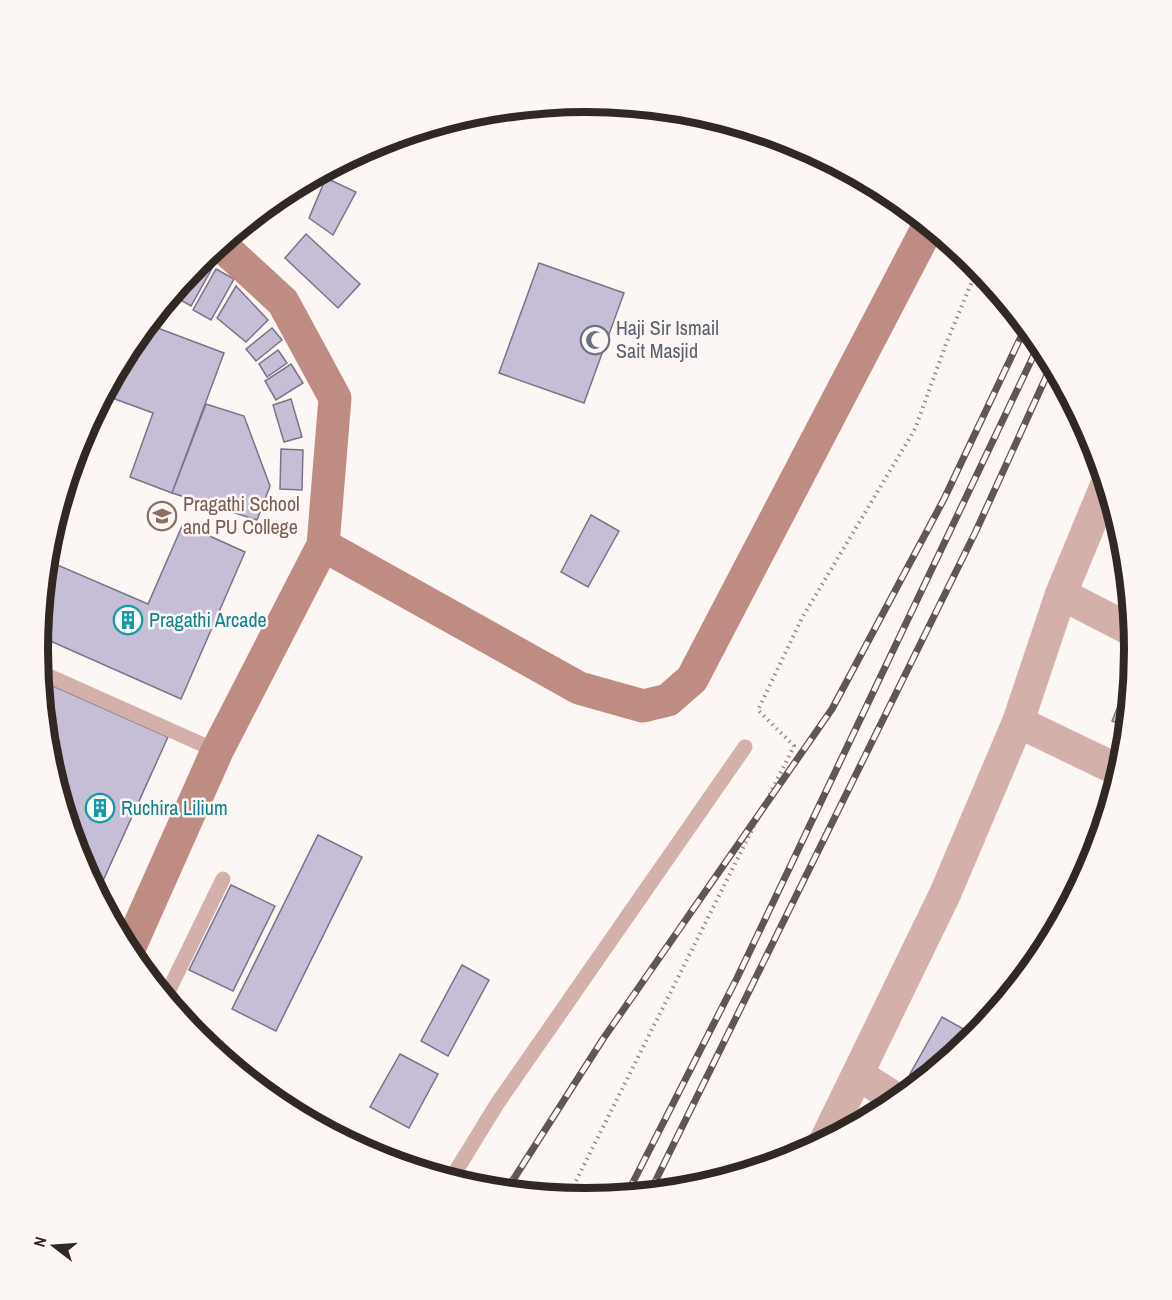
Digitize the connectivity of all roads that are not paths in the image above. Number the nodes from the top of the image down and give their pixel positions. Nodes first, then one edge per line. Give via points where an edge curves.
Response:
1 (925, 232) edge
2 (227, 250) edge
3 (1101, 496) edge
4 (323, 545) junction
5 (1061, 594) junction
6 (1123, 626) edge
7 (49, 676) edge
8 (1018, 722) junction
9 (745, 747) dead end
10 (217, 751) junction
11 (1111, 767) edge
12 (223, 879) dead end
13 (133, 940) edge
14 (169, 990) edge
15 (859, 1075) junction
16 (889, 1094) edge
17 (831, 1129) edge
18 (455, 1172) edge

1 - 4 street via 692,679 668,700 643,706 579,688
2 - 4 street via 284,302 334,398
3 - 5 street
4 - 10 street
5 - 6 street
5 - 8 street
7 - 10 lane
8 - 11 street
8 - 15 street via 945,894
9 - 18 lane via 497,1104
10 - 13 street
12 - 14 lane
15 - 16 street
15 - 17 street

